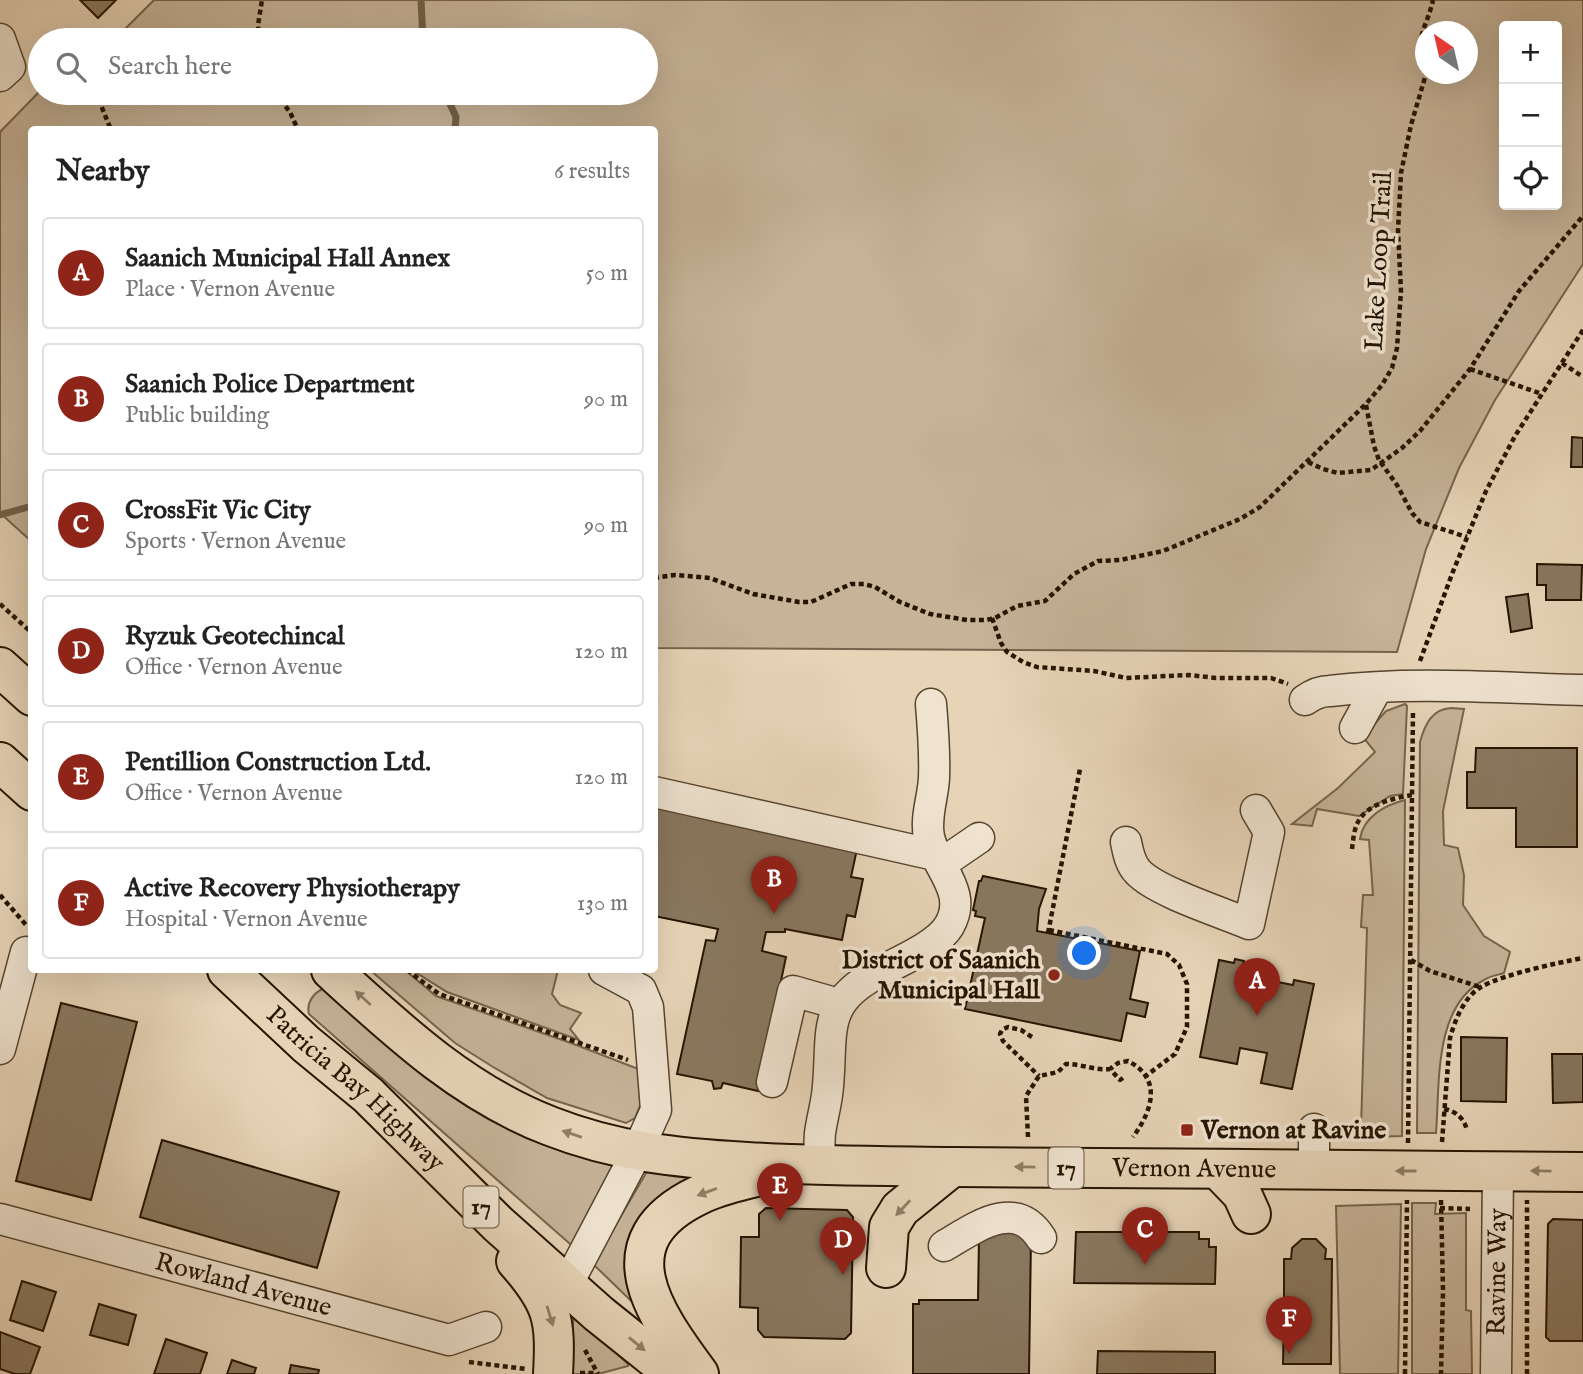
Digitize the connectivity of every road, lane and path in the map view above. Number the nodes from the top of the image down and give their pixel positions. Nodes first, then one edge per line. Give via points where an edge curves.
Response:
1 (262, 0) edge
2 (1433, 0) edge
3 (1425, 21) edge
4 (258, 28) edge
5 (1422, 84) edge
6 (101, 105) edge
7 (284, 105) edge
8 (109, 126) edge
9 (296, 126) edge
10 (1583, 216) edge
11 (1562, 363) dead end
12 (1469, 369) junction
13 (1583, 377) edge
14 (1542, 394) dead end
15 (1366, 404) junction
16 (1308, 462) junction
17 (1382, 464) junction
18 (1467, 537) dead end
19 (658, 577) edge
20 (0, 604) edge
21 (992, 618) junction
22 (28, 629) edge
23 (0, 667) edge
24 (1377, 688) junction
25 (1583, 690) edge
26 (28, 692) edge
27 (1306, 699) joint
28 (931, 704) dead end
29 (1354, 728) dead end
30 (0, 762) edge
31 (1080, 769) dead end
32 (28, 787) edge
33 (658, 793) edge
34 (1412, 795) dead end
35 (1256, 810) dead end
36 (979, 838) dead end
37 (1126, 842) dead end
38 (1352, 849) dead end
39 (938, 860) junction
40 (0, 895) edge
41 (28, 939) edge
42 (28, 945) edge
43 (1583, 958) edge
44 (1411, 960) dead end
45 (230, 973) edge
46 (334, 973) edge
47 (411, 973) edge
48 (610, 973) edge
49 (838, 1008) junction
50 (1032, 1037) dead end
51 (0, 1049) edge
52 (631, 1061) dead end
53 (1110, 1069) junction
54 (1147, 1075) junction
55 (1039, 1076) junction
56 (1123, 1078) dead end
57 (772, 1082) dead end
58 (368, 1095) junction
59 (1444, 1109) dead end
60 (1314, 1129) dead end
61 (1468, 1131) dead end
62 (1028, 1138) dead end
63 (1132, 1138) dead end
64 (637, 1152) junction
65 (808, 1165) junction
66 (952, 1167) junction
67 (1219, 1169) junction
68 (1314, 1170) junction
69 (1499, 1171) junction
70 (1583, 1172) edge
71 (1532, 1198) dead end
72 (1440, 1208) dead end
73 (1470, 1209) dead end
74 (1251, 1214) dead end
75 (0, 1219) edge
76 (1041, 1238) dead end
77 (944, 1246) dead end
78 (886, 1268) dead end
79 (567, 1285) junction
80 (486, 1328) dead end
81 (553, 1374) edge
82 (674, 1374) edge
83 (699, 1374) edge
84 (1496, 1374) edge
85 (1527, 1374) edge

1 - 4 path
2 - 3 path, Lake Loop Trail
5 - 15 path, Lake Loop Trail via 1410,125 1398,204 1401,291 1397,348 1392,368
6 - 8 path
7 - 9 path
10 - 12 path via 1519,290
11 - 13 path
12 - 14 path
12 - 17 path via 1420,431
15 - 16 path, Lake Loop Trail
15 - 17 path
16 - 17 path via 1338,473 1371,470
16 - 21 path, Lake Loop Trail via 1260,507 1240,519 1163,551 1098,561 1045,601 1010,608
17 - 18 path via 1420,522
19 - 21 path, Lake Loop Trail via 710,578 753,594 799,603 851,584 864,584 930,614 967,620
20 - 22 path
21 - 27 path via 1007,652 1037,667 1126,678 1271,678 1283,681
23 - 26 highway
24 - 25 street
24 - 27 street via 1327,691
24 - 29 street
28 - 39 street via 934,781 929,835
30 - 32 highway
31 - 54 path via 1048,931 1167,954 1179,965 1186,984 1187,1027 1175,1054
33 - 39 street
34 - 38 path via 1393,798 1358,821
35 - 37 street via 1269,832 1249,924 1153,885 1136,871
36 - 39 street
39 - 49 street via 954,887 956,906 949,926 920,950 872,976
40 - 41 path
42 - 51 street
43 - 44 path via 1481,987
45 - 58 highway, Patricia Bay Highway / 17
64 -> 46 highway, 17 via 550,1126 456,1077
47 - 52 path via 439,994
48 - 64 street via 641,990 648,1007 656,1110
49 - 57 street via 793,991
49 - 65 street via 832,1021 820,1136
50 - 55 path via 1008,1027 1000,1034
53 - 54 path via 1128,1061
53 - 55 path via 1066,1064 1058,1072
53 - 56 path
54 - 63 path via 1150,1104 1145,1121
55 - 62 path via 1026,1096
58 - 79 highway, Patricia Bay Highway / 17 via 498,1224
58 -> 81 highway via 538,1286 554,1320
59 - 61 path via 1463,1119
60 - 68 street
64 - 65 highway, Vernon Avenue / 17
64 - 79 street
65 - 66 highway, Vernon Avenue / 17
65 -> 83 highway via 699,1194 662,1219 645,1246 644,1279 664,1325
67 -> 66 highway, Vernon Avenue / 17
66 -> 78 highway via 900,1209 889,1227
67 - 68 highway, Vernon Avenue / 17
67 - 74 highway via 1242,1194
69 -> 68 highway, Vernon Avenue / 17, bridge
70 -> 69 highway, Vernon Avenue / 17
69 - 84 street, Ravine Way
71 - 85 path via 1527,1200
72 - 73 path
75 - 80 street, Rowland Avenue via 449,1340
76 - 77 street via 1032,1225 1019,1219 991,1219
79 -> 82 highway, Patricia Bay Highway / 17

